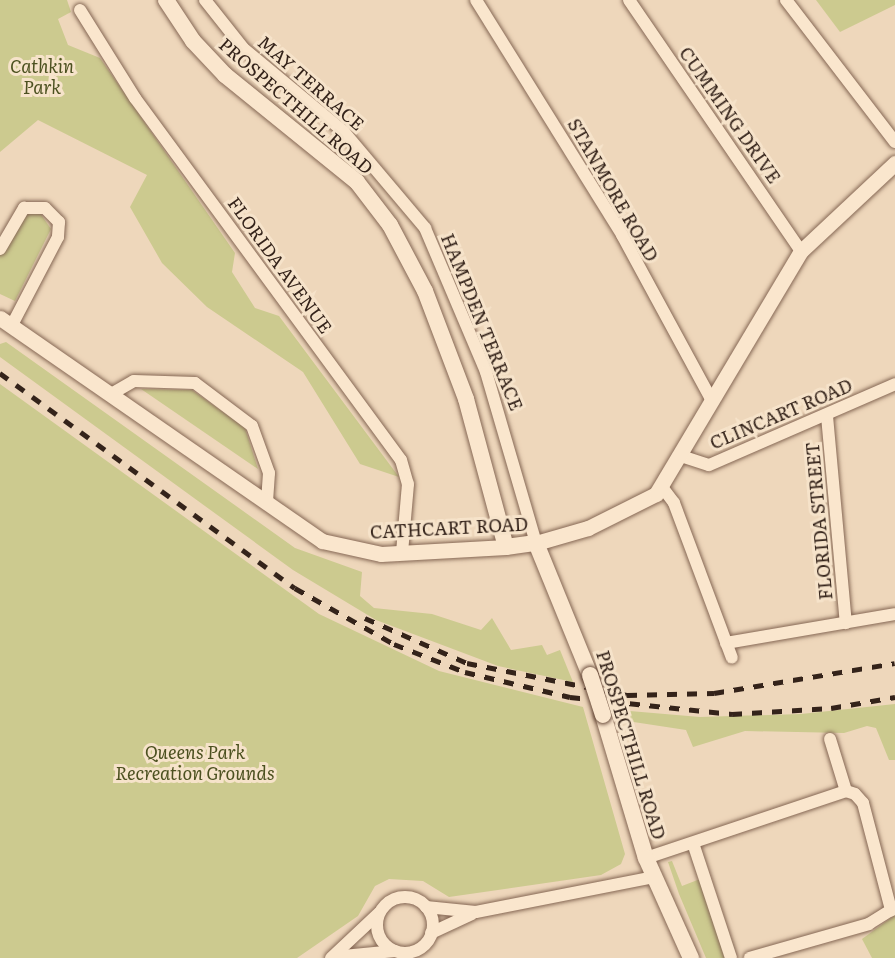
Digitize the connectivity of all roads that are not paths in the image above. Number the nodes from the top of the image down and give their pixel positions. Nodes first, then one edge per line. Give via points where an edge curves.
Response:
1 (166, 0) edge
2 (205, 0) edge
3 (476, 0) edge
4 (629, 0) edge
5 (786, 0) edge
6 (81, 10) dead end
7 (895, 142) edge
8 (374, 163) joint
9 (895, 163) edge
10 (0, 249) edge
11 (801, 250) junction
12 (6, 322) edge
13 (895, 384) edge
14 (113, 393) junction
15 (712, 401) junction
16 (827, 416) junction
17 (681, 456) junction
18 (662, 487) junction
19 (267, 503) junction
20 (536, 543) junction
21 (506, 547) junction
22 (402, 553) junction
23 (895, 614) edge
24 (846, 623) junction
25 (726, 643) junction
26 (732, 658) dead end
27 (830, 739) dead end
28 (846, 791) junction
29 (693, 843) junction
30 (646, 858) junction
31 (654, 877) junction
32 (426, 907) junction
33 (380, 912) junction
34 (476, 912) junction
35 (431, 933) junction
36 (395, 951) junction
37 (331, 958) edge
38 (691, 958) edge
39 (731, 958) edge
40 (750, 958) edge

1 - 21 main road, PROSPECTHILL ROAD via 193,41 225,75 357,182 390,225 425,291 466,399
2 - 8 street, MAY TERRACE via 243,48
3 - 15 street, STANMORE ROAD via 622,235
4 - 11 street, CUMMING DRIVE
5 - 7 street
6 - 22 street, FLORIDA AVENUE via 129,90 401,460 408,484
8 - 20 street, HAMPDEN TERRACE via 425,228 449,283 486,372
9 - 11 street, CATHCART ROAD
10 - 12 street via 24,208 45,208 56,216 58,237
11 - 15 street, CATHCART ROAD
12 - 14 street, CATHCART ROAD
13 - 16 street, CLINCART ROAD
14 - 19 street, CATHCART ROAD
14 - 19 street via 134,381 195,383 252,426 269,473
15 - 17 street, CATHCART ROAD
16 - 17 street, CLINCART ROAD via 709,465
16 - 24 street, FLORIDA STREET
17 - 18 street, CATHCART ROAD
18 - 20 street, CATHCART ROAD via 644,504
18 - 25 street via 674,503
19 - 22 street, CATHCART ROAD via 331,544
20 - 21 main road, CATHCART ROAD
20 - 30 main road, PROSPECTHILL ROAD, bridge via 590,675
21 - 22 street, CATHCART ROAD
23 - 24 street
24 - 25 street
25 - 26 street
27 - 28 street
28 - 29 street
28 - 40 street via 863,802 891,910 869,924
29 - 30 street
29 - 39 street
30 - 31 main road, PROSPECTHILL ROAD
31 - 34 street
31 - 38 main road, PROSPECTHILL ROAD
32 - 33 street via 402,897
32 - 34 street
32 - 35 street
33 - 36 street via 381,939
33 - 37 street
34 - 35 street
35 - 36 street via 413,952
36 - 37 street

